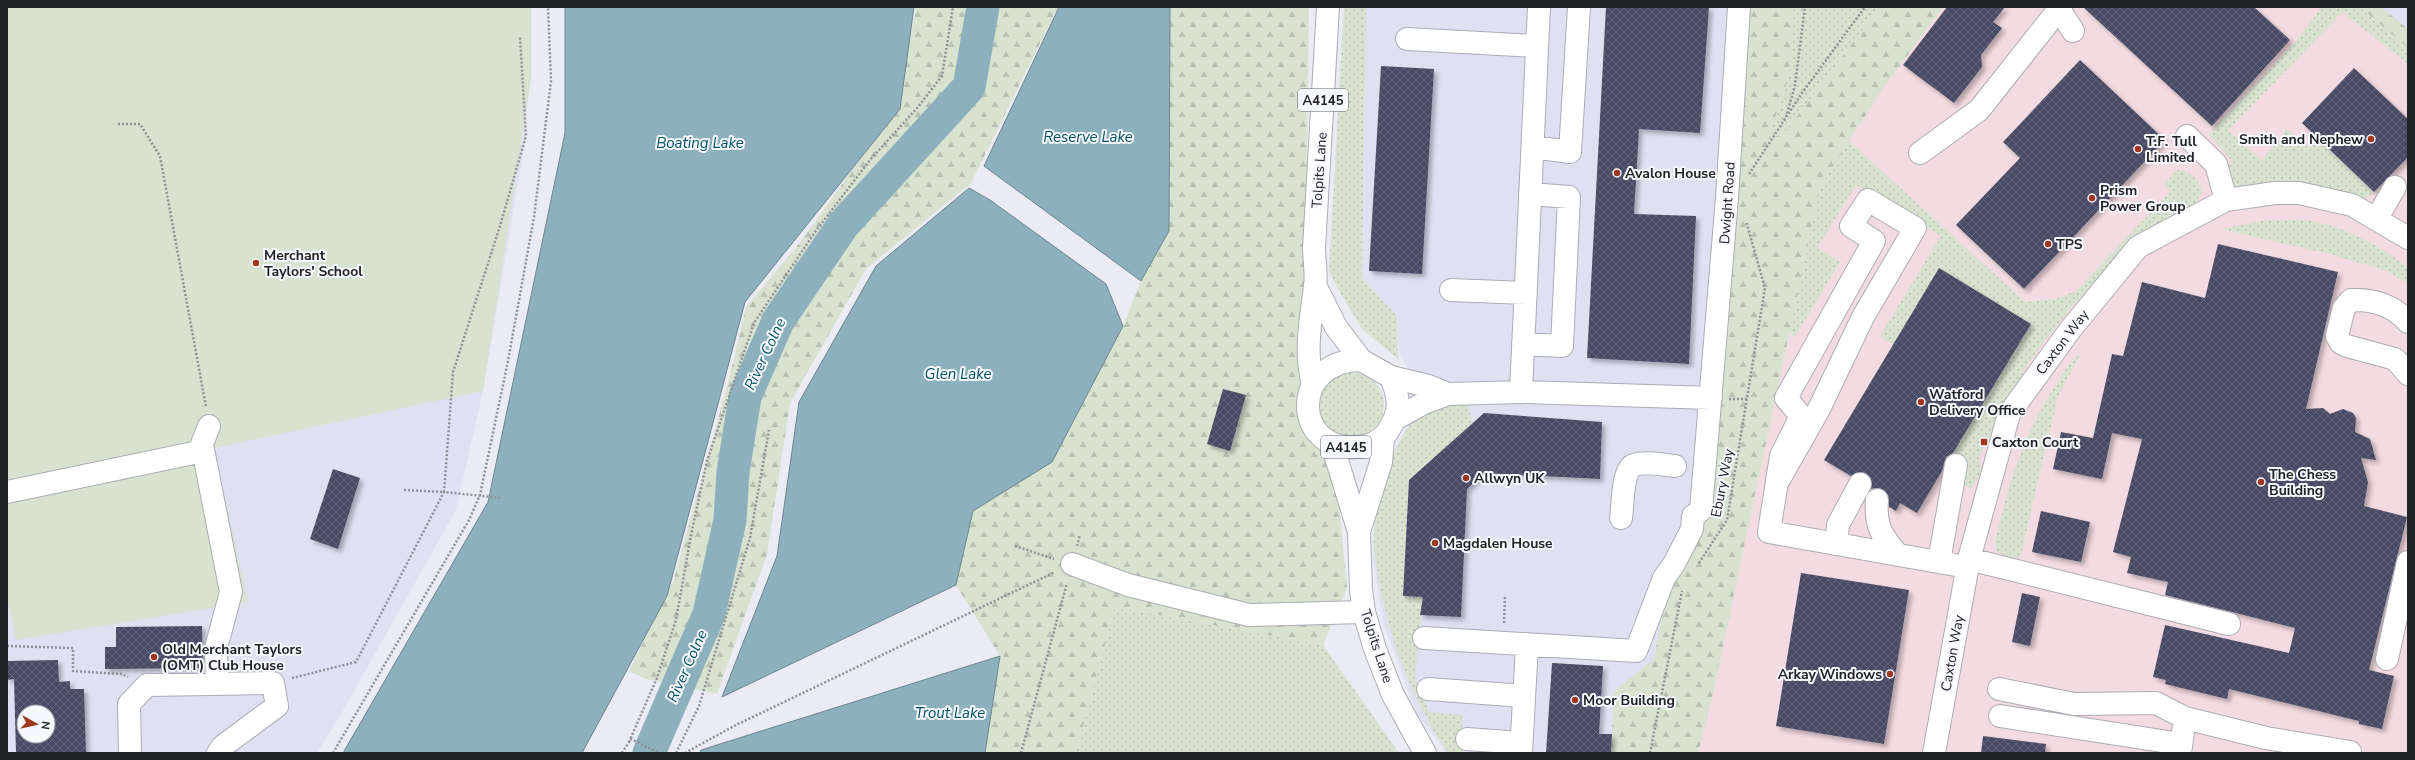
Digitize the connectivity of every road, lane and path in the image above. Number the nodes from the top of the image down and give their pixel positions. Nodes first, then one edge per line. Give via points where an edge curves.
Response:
1 (548, 7) edge
2 (953, 7) edge
3 (1328, 7) edge
4 (1539, 7) edge
5 (1579, 7) edge
6 (1739, 7) edge
7 (1805, 7) edge
8 (1865, 7) edge
9 (2060, 8) edge
10 (2073, 31) dead end
11 (520, 37) dead end
12 (1407, 38) dead end
13 (1537, 46) junction
14 (1785, 119) junction
15 (118, 124) dead end
16 (2187, 136) dead end
17 (1533, 147) junction
18 (1920, 153) dead end
19 (1748, 175) dead end
20 (2395, 187) dead end
21 (1530, 194) junction
22 (2226, 200) junction
23 (1744, 214) dead end
24 (2377, 218) junction
25 (2408, 238) edge
26 (1316, 285) junction
27 (1451, 290) dead end
28 (1526, 293) junction
29 (2408, 322) edge
30 (1523, 344) junction
31 (1361, 360) junction
32 (2408, 374) edge
33 (1391, 377) junction
34 (1312, 385) junction
35 (1521, 392) junction
36 (1448, 394) junction
37 (1711, 398) junction
38 (1397, 418) junction
39 (209, 426) joint
40 (769, 430) dead end
41 (1383, 439) junction
42 (1332, 444) junction
43 (203, 451) junction
44 (1956, 464) dead end
45 (1675, 466) dead end
46 (1777, 483) junction
47 (1860, 484) dead end
48 (404, 490) dead end
49 (7, 492) edge
50 (444, 492) junction
51 (480, 495) junction
52 (502, 498) dead end
53 (1877, 500) dead end
54 (1621, 518) dead end
55 (1359, 532) junction
56 (1836, 544) junction
57 (1015, 546) dead end
58 (1898, 555) junction
59 (1939, 562) junction
60 (2408, 562) edge
61 (1968, 563) junction
62 (1072, 564) junction
63 (1695, 569) dead end
64 (1683, 588) dead end
65 (1505, 596) dead end
66 (1364, 612) junction
67 (2229, 624) dead end
68 (1424, 638) dead end
69 (1503, 644) junction
70 (1527, 645) junction
71 (7, 646) edge
72 (2388, 659) dead end
73 (273, 683) junction
74 (217, 684) junction
75 (147, 685) junction
76 (1428, 689) dead end
77 (1999, 689) dead end
78 (1524, 696) junction
79 (2000, 716) dead end
80 (2185, 718) junction
81 (1467, 739) dead end
82 (629, 742) junction
83 (1521, 748) edge
84 (2181, 749) edge
85 (2350, 752) dead end
86 (130, 753) edge
87 (218, 753) edge
88 (333, 753) edge
89 (622, 753) edge
90 (659, 753) edge
91 (676, 753) edge
92 (685, 753) edge
93 (1021, 753) edge
94 (1425, 753) edge
95 (1650, 753) edge
96 (1934, 753) edge

1 - 51 path via 551,81 534,217
2 - 82 path via 942,76 918,108 865,166 815,232 754,323 707,461 690,535 676,620 657,678
3 - 26 street, Tolpits Lane / A4145 via 1314,248
4 - 13 street
5 - 17 street via 1570,152
6 - 37 street, Dwight Road
7 - 14 path via 1795,85
8 - 14 path
9 - 10 street
9 - 18 street via 1979,110
11 - 50 path via 526,136 453,372
12 - 13 street
13 - 17 street
14 - 19 path
15 - 39 path via 140,124 160,156
16 - 22 street via 2216,164
17 - 21 street
20 - 24 street
21 - 28 street
21 - 30 street via 1569,197 1562,346
22 - 24 street, Caxton Way via 2275,193 2299,193 2352,205
22 - 61 street, Caxton Way via 2138,247 2070,330 2009,414
23 - 63 path, Ebury Way via 1765,288 1727,520
24 - 25 street, Caxton Way
26 - 31 street, Tolpits Lane / A4145 via 1336,327
26 - 34 street, Tolpits Lane / A4145 via 1310,311 1307,363
27 - 28 street
28 - 30 street
29 - 32 street via 2393,307 2351,300 2344,308 2337,336 2341,343 2347,346 2395,360
30 - 35 street
31 - 33 street, Tolpits Lane / A4145
31 - 34 street via 1346,360 1334,364 1322,371
33 - 36 street
33 - 38 street via 1398,403
34 - 42 street, Tolpits Lane / A4145 via 1308,414 1321,437
35 - 36 street
35 - 37 street
36 - 38 street via 1424,403
37 - 70 street, Dwight Road via 1701,510 1693,516 1692,529 1664,578 1636,651
38 - 41 street, Tolpits Lane / A4145
39 - 43 street via 202,444
40 - 91 path via 750,538 699,706
41 - 42 street, A4145 via 1367,446 1350,448
41 - 55 street, Tolpits Lane / A4145 via 1381,462
42 - 55 street, Tolpits Lane / A4145
43 - 49 street
43 - 74 street via 231,592 216,648
44 - 59 street
45 - 54 street via 1632,465 1626,472
46 - 46 street via 1781,456 1801,416 1786,398 1874,241 1852,226 1868,200 1915,228 1863,317 1819,409
46 - 56 street via 1769,532
47 - 56 street via 1838,525
48 - 50 path
50 - 51 path
50 - 73 path via 356,662
51 - 52 path
51 - 88 path via 469,520
53 - 58 street via 1875,519 1886,540
55 - 66 street, Tolpits Lane / A4145
56 - 58 street
57 - 62 path
58 - 59 street
59 - 61 street
60 - 72 street
61 - 67 street
61 - 96 street, Caxton Way
62 - 66 street via 1128,585 1249,615
62 - 92 path via 734,726
62 - 93 path
64 - 95 path
65 - 69 path
66 - 94 street, Tolpits Lane / A4145 via 1393,695
68 - 69 street
69 - 70 street
70 - 78 street
71 - 75 path via 73,648 73,671 122,674
73 - 74 street
73 - 87 street via 277,706 223,746
74 - 75 street
75 - 86 street via 129,704
76 - 78 street
77 - 80 street via 2074,704 2156,703
78 - 83 street
79 - 84 street
80 - 84 street
80 - 85 street via 2266,738
81 - 83 street
82 - 89 path
82 - 90 path via 631,739

